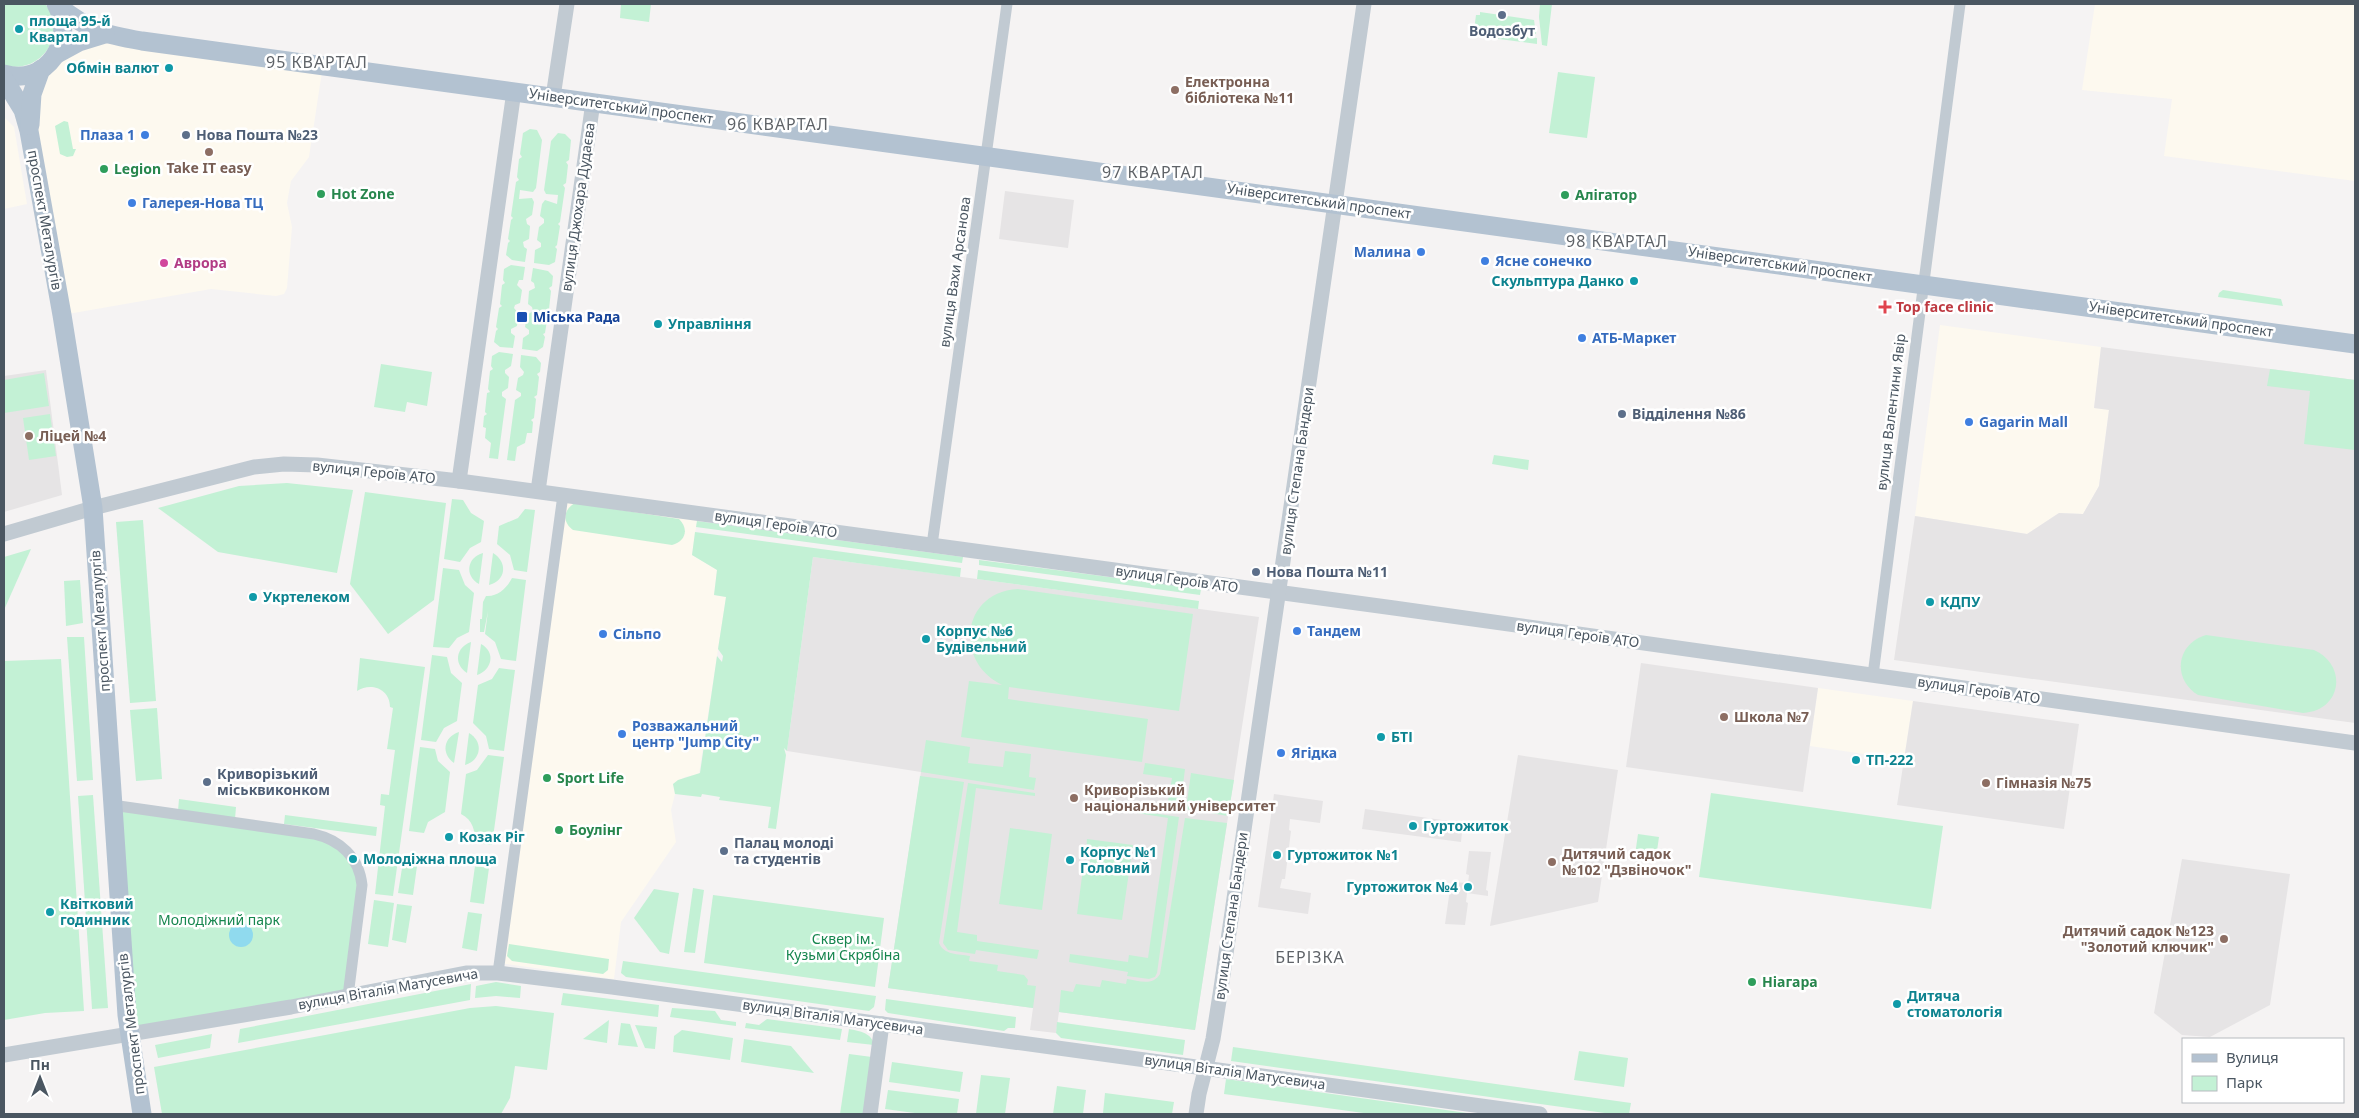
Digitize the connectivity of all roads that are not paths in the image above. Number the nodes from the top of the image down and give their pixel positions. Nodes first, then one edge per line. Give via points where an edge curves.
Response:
1 (567, 4) edge
2 (1007, 4) edge
3 (1364, 4) edge
4 (1960, 4) edge
5 (57, 5) edge
6 (105, 34) junction
7 (57, 54) junction
8 (41, 69) junction
9 (4, 74) edge
10 (4, 79) edge
11 (514, 91) junction
12 (553, 97) junction
13 (593, 102) junction
14 (29, 131) junction
15 (986, 156) junction
16 (1336, 203) junction
17 (1923, 284) junction
18 (2355, 344) edge
19 (459, 481) junction
20 (538, 491) junction
21 (563, 495) junction
22 (93, 508) junction
23 (4, 534) edge
24 (932, 545) junction
25 (1278, 593) junction
26 (1873, 675) junction
27 (2355, 743) edge
28 (112, 805) junction
29 (498, 973) junction
30 (348, 996) junction
31 (882, 1024) junction
32 (129, 1034) junction
33 (4, 1055) edge
34 (1206, 1068) junction
35 (142, 1114) edge
36 (870, 1114) edge
37 (1196, 1114) edge
38 (1540, 1114) edge

1 - 12 street
2 - 15 street, вулиця Вахи Арсанова
3 - 16 street, вулиця Степана Бандери
4 - 17 street, вулиця Валентини Явір
5 - 6 main road via 83,25
5 - 7 main road via 64,35
6 - 7 main road via 79,42
6 - 11 main road, Університетський проспект
7 - 8 main road
8 - 9 main road via 25,75
8 - 14 main road via 32,94
10 - 14 main road via 23,110
11 - 12 main road, Університетський проспект
11 - 19 street
12 - 13 main road, Університетський проспект
13 - 15 main road, Університетський проспект
13 - 20 street, вулиця Джохара Дудаєва
14 - 22 main road, проспект Металургів
15 - 16 main road, Університетський проспект
15 - 24 street, вулиця Вахи Арсанова
16 - 17 main road, Університетський проспект
16 - 25 street, вулиця Степана Бандери
17 - 18 main road, Університетський проспект
17 - 26 street, вулиця Валентини Явір
19 - 20 street, вулиця Героїв АТО
19 - 22 street, вулиця Героїв АТО via 284,464 237,470
20 - 21 street, вулиця Героїв АТО
21 - 24 street, вулиця Героїв АТО
21 - 29 street
22 - 23 street, вулиця Героїв АТО
22 - 28 main road, проспект Металургів
24 - 25 street, вулиця Героїв АТО
25 - 26 street, вулиця Героїв АТО
25 - 34 street, вулиця Степана Бандери via 1220,996
26 - 27 street, вулиця Героїв АТО
28 - 30 street via 314,834 341,845 359,868 362,884
28 - 32 main road, проспект Металургів
29 - 30 street, вулиця Віталія Матусевича via 466,973
29 - 31 street, вулиця Віталія Матусевича
30 - 32 street, вулиця Віталія Матусевича
31 - 34 street, вулиця Віталія Матусевича
31 - 36 street
32 - 33 street, вулиця Віталія Матусевича
32 - 35 main road, проспект Металургів
34 - 37 street, вулиця Степана Бандери
34 - 38 street, вулиця Віталія Матусевича

